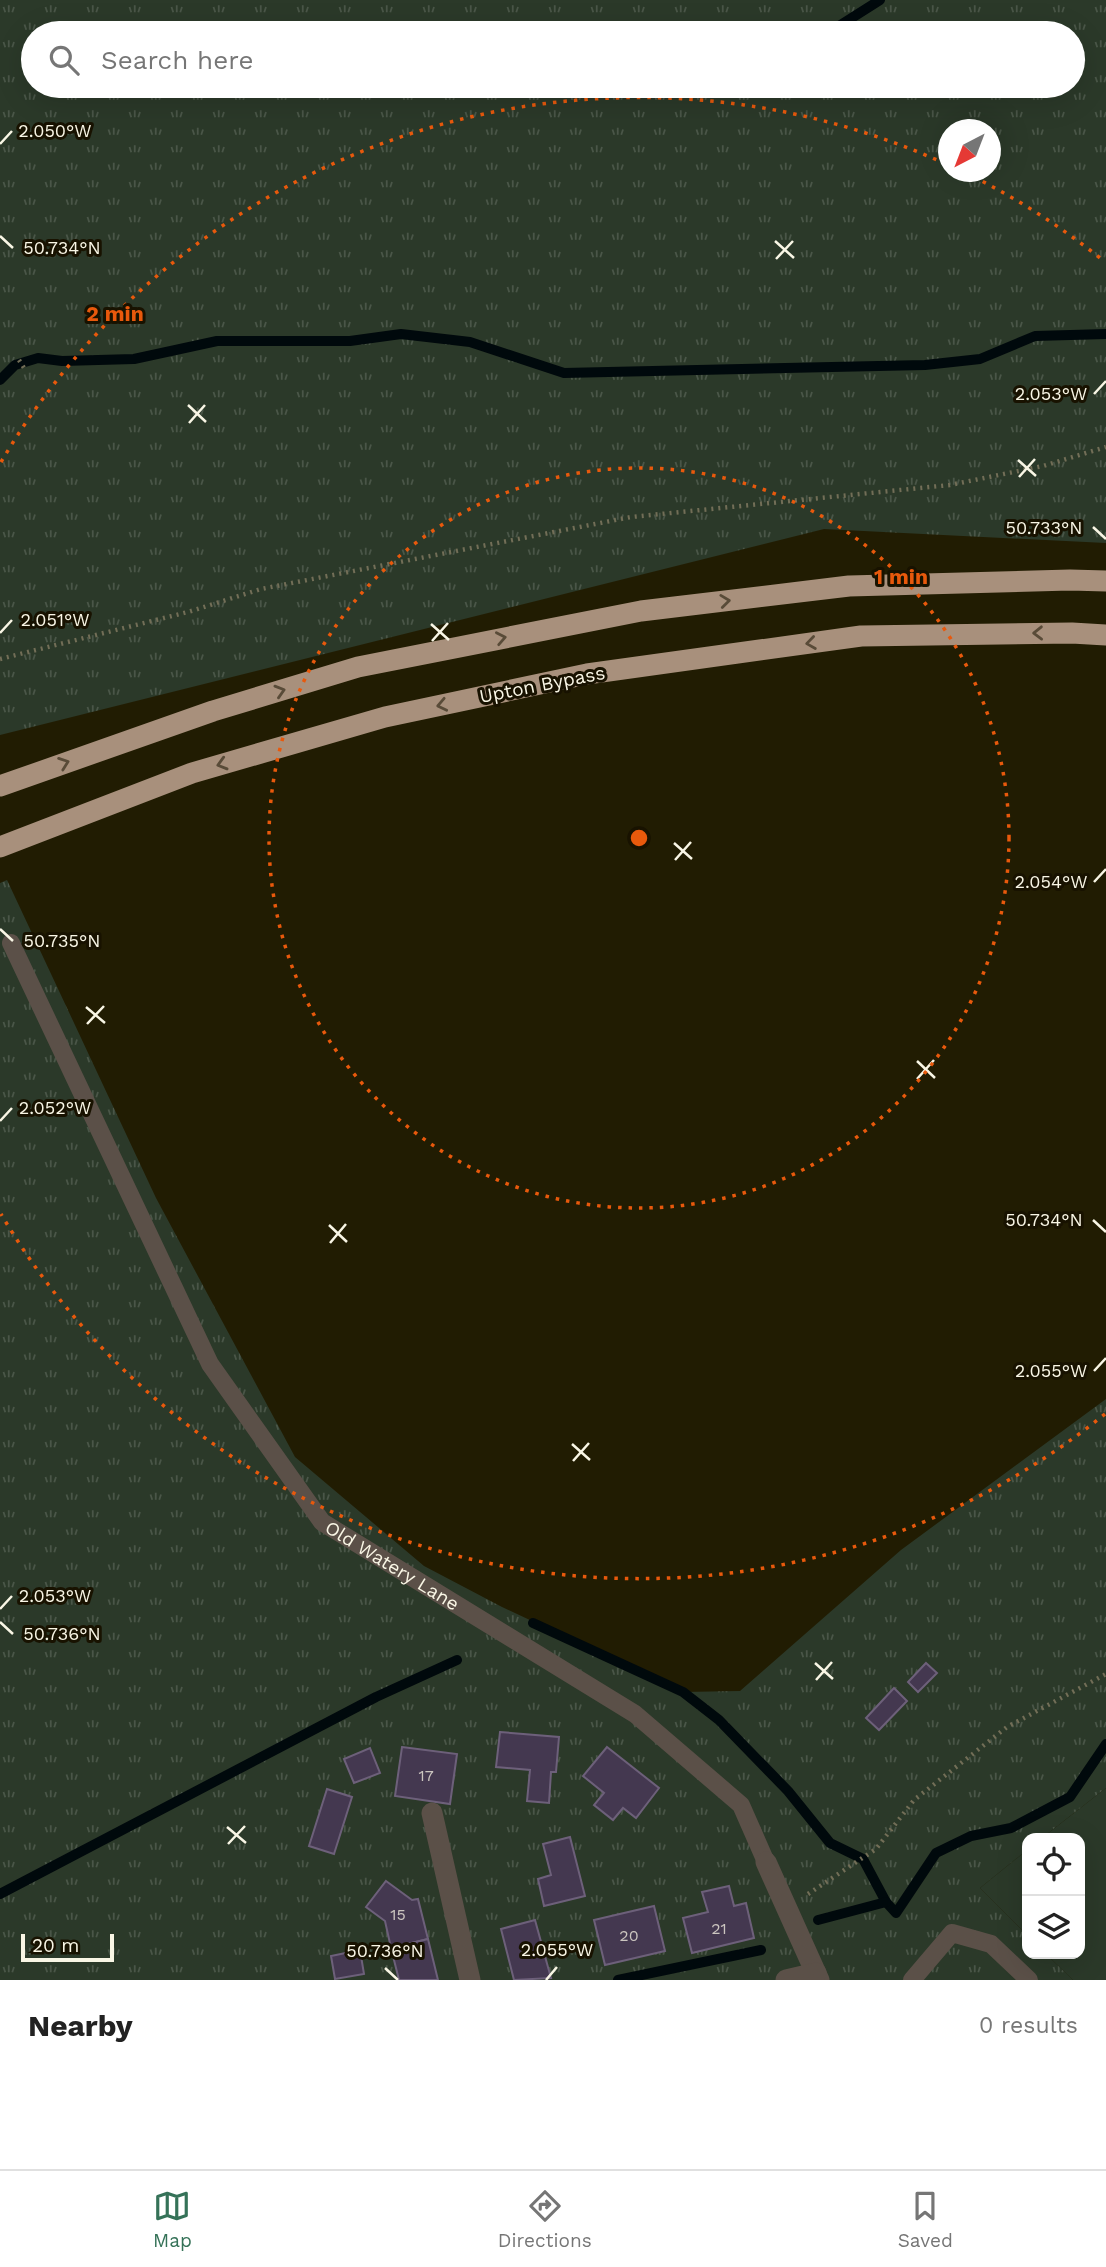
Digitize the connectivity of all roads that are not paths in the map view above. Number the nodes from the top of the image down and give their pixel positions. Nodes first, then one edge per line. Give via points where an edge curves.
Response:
1 (1106, 581) edge
2 (1106, 635) edge
3 (0, 786) edge
4 (0, 848) edge
5 (10, 943) dead end
6 (432, 1814) dead end
7 (766, 1862) joint
8 (817, 1977) edge
9 (470, 1980) edge
10 (786, 1980) edge
11 (912, 1980) edge
12 (1029, 1980) edge

3 -> 1 highway via 213,711 358,667 640,611 849,586
2 -> 4 highway, Upton Bypass via 861,636 587,674 384,717 192,773
5 - 7 lane, Old Watery Lane via 210,1364 322,1522 635,1714 741,1805
6 - 9 street
7 - 8 street, Old Watery Lane
8 - 10 street
11 - 12 lane via 952,1933 991,1944

